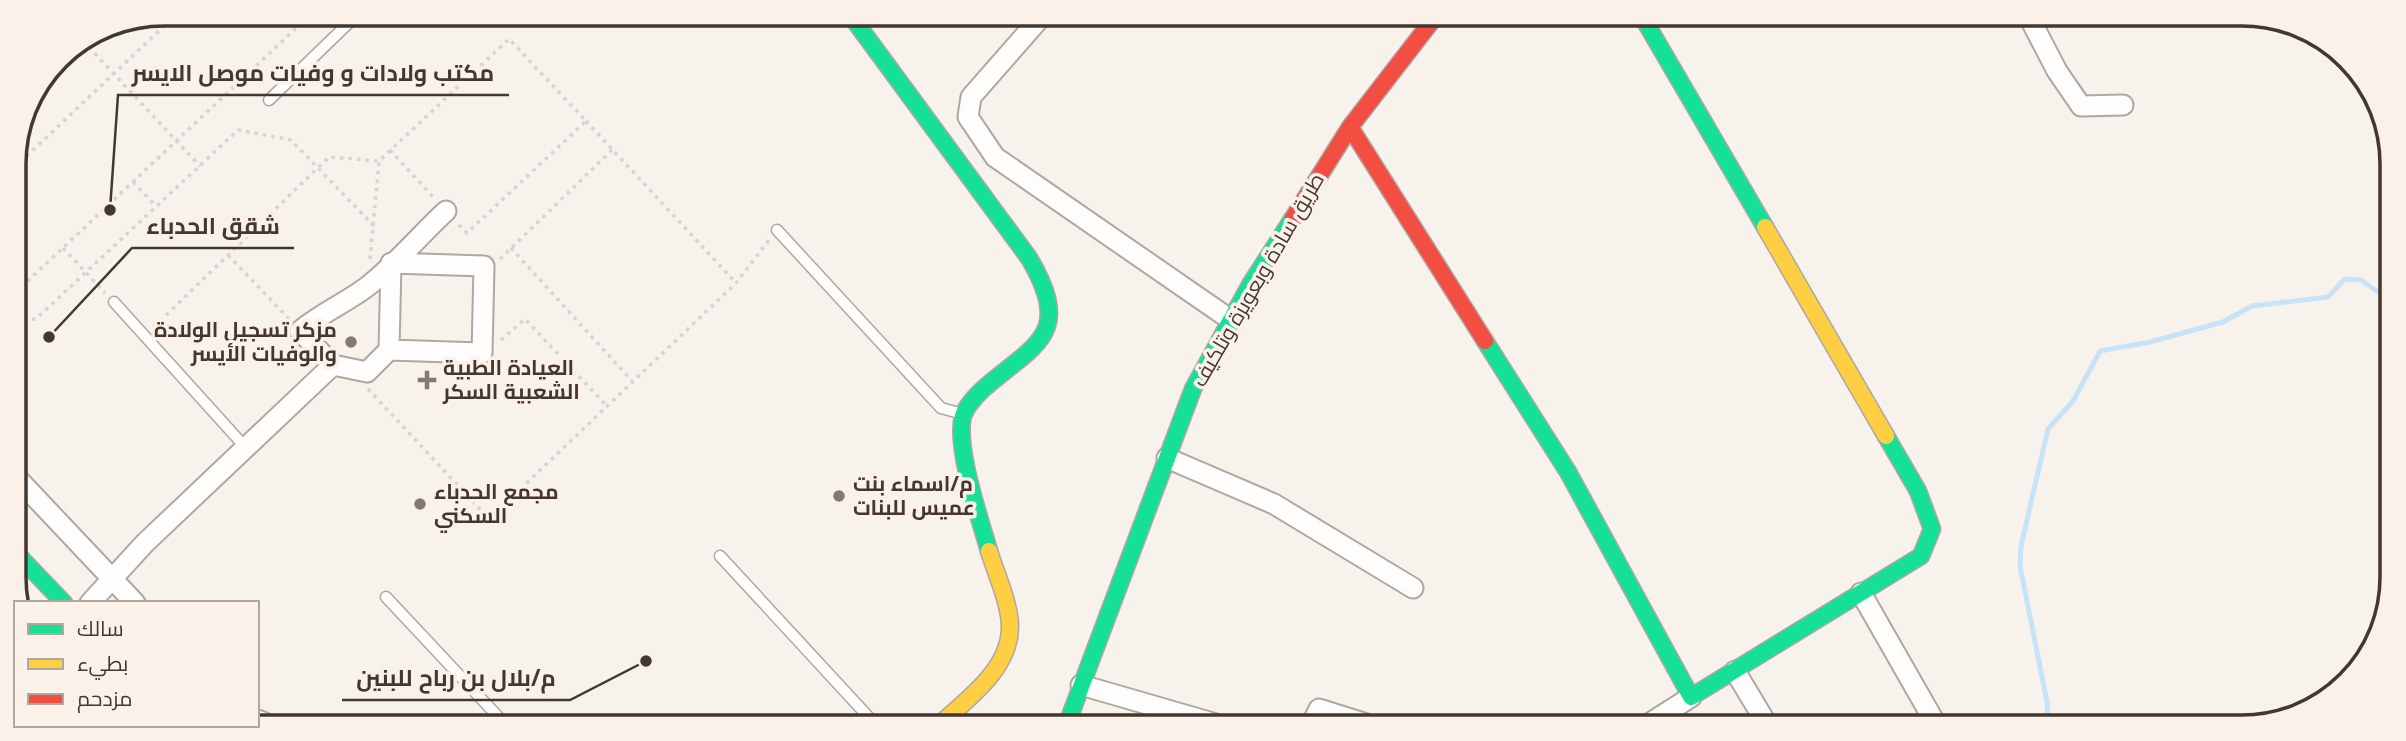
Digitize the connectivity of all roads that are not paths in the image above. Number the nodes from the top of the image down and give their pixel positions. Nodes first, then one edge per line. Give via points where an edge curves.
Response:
1 (346, 26) edge
2 (858, 26) edge
3 (1033, 26) edge
4 (1428, 26) edge
5 (1648, 26) edge
6 (2034, 26) edge
7 (269, 100) dead end
8 (2123, 105) dead end
9 (1350, 127) junction
10 (446, 211) road end
11 (777, 230) road end
12 (391, 263) junction
13 (114, 303) road end
14 (1231, 320) junction
15 (389, 350) junction
16 (341, 367) junction
17 (963, 414) junction
18 (246, 448) junction
19 (1167, 458) junction
20 (26, 488) edge
21 (720, 556) dead end
22 (26, 564) edge
23 (113, 579) junction
24 (1413, 587) dead end
25 (1861, 593) junction
26 (386, 597) dead end
27 (62, 601) edge
28 (92, 601) edge
29 (133, 601) edge
30 (1735, 671) junction
31 (1082, 685) junction
32 (1691, 697) junction
33 (1316, 714) edge
34 (1341, 714) edge
35 (1664, 714) edge
36 (1761, 714) edge
37 (1930, 714) edge
38 (496, 715) edge
39 (868, 715) edge
40 (950, 715) edge
41 (1071, 715) edge
42 (1183, 715) edge

1 - 7 lane
2 - 17 street via 1029,258 1047,294 1041,342 980,392
3 - 14 street via 971,97 968,117 995,157
4 - 9 street, طريق سادة وبعويزة وتلكيف
5 - 25 street via 1918,491 1932,529 1921,556
6 - 8 street via 2081,106
9 - 14 street, طريق سادة وبعويزة وتلكيف
9 - 32 street via 1568,472
10 - 12 street
11 - 17 lane via 941,408
12 - 15 street
12 - 15 street via 484,266 484,275 482,353
12 - 16 street via 368,286 300,331
13 - 18 lane
14 - 19 street, طريق سادة وبعويزة وتلكيف via 1193,389
15 - 16 street via 367,372
16 - 18 street
17 - 40 street via 965,456 1010,623 1010,638 998,668
18 - 23 street
19 - 24 street via 1274,505
19 - 31 street, طريق سادة وبعويزة وتلكيف
20 - 23 street
21 - 39 lane
22 - 27 street
23 - 28 street
23 - 29 street
25 - 30 street
25 - 37 street
26 - 38 lane
30 - 32 street
30 - 36 street
31 - 41 street, طريق سادة وبعويزة وتلكيف
31 - 42 street
32 - 35 street
33 - 34 street via 1319,709

